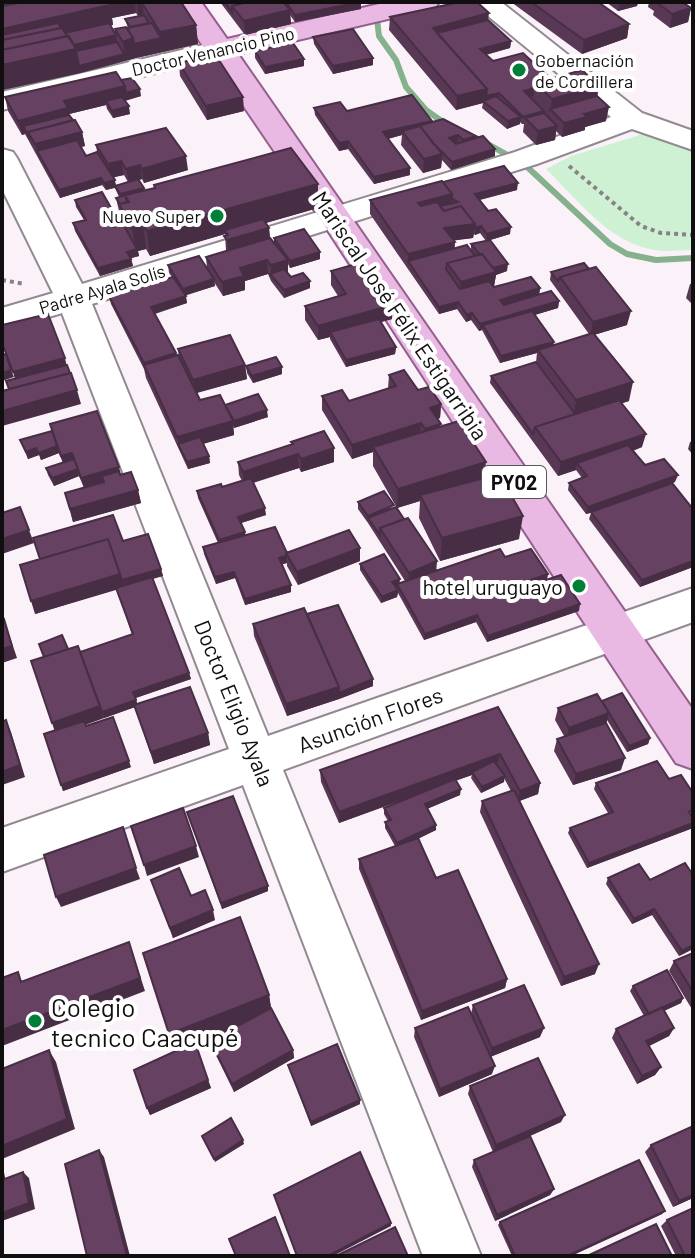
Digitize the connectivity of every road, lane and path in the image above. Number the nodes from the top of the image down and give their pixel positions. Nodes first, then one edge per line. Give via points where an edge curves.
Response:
1 (187, 2) edge
2 (425, 2) edge
3 (484, 2) edge
4 (220, 49) junction
5 (2, 101) edge
6 (632, 119) junction
7 (693, 141) edge
8 (2, 158) edge
9 (514, 160) junction
10 (335, 215) junction
11 (693, 235) edge
12 (73, 298) junction
13 (2, 320) edge
14 (693, 605) edge
15 (614, 632) junction
16 (693, 749) edge
17 (257, 759) junction
18 (2, 850) edge
19 (452, 1256) edge

1 - 4 main road, Mariscal José Félix Estigarribia / PY02
2 - 4 main road, Doctor Venancio Pino
3 - 6 street
4 - 5 street, Doctor Venancio Pino
4 - 10 main road, Mariscal José Félix Estigarribia / PY02
6 - 7 street
6 - 9 street, Padre Ayala Solís
8 - 12 street, Doctor Eligio Ayala
9 - 10 street, Padre Ayala Solís
9 - 11 path via 641,226
10 - 12 street, Padre Ayala Solís
10 - 15 main road, Mariscal José Félix Estigarribia / PY02
12 - 13 street, Padre Ayala Solís
12 - 17 street, Doctor Eligio Ayala
14 - 15 street, Asunción Flores
15 - 16 main road, Mariscal José Félix Estigarribia / PY02
15 - 17 street, Asunción Flores
17 - 18 street, Asunción Flores
17 - 19 street, Doctor Eligio Ayala

